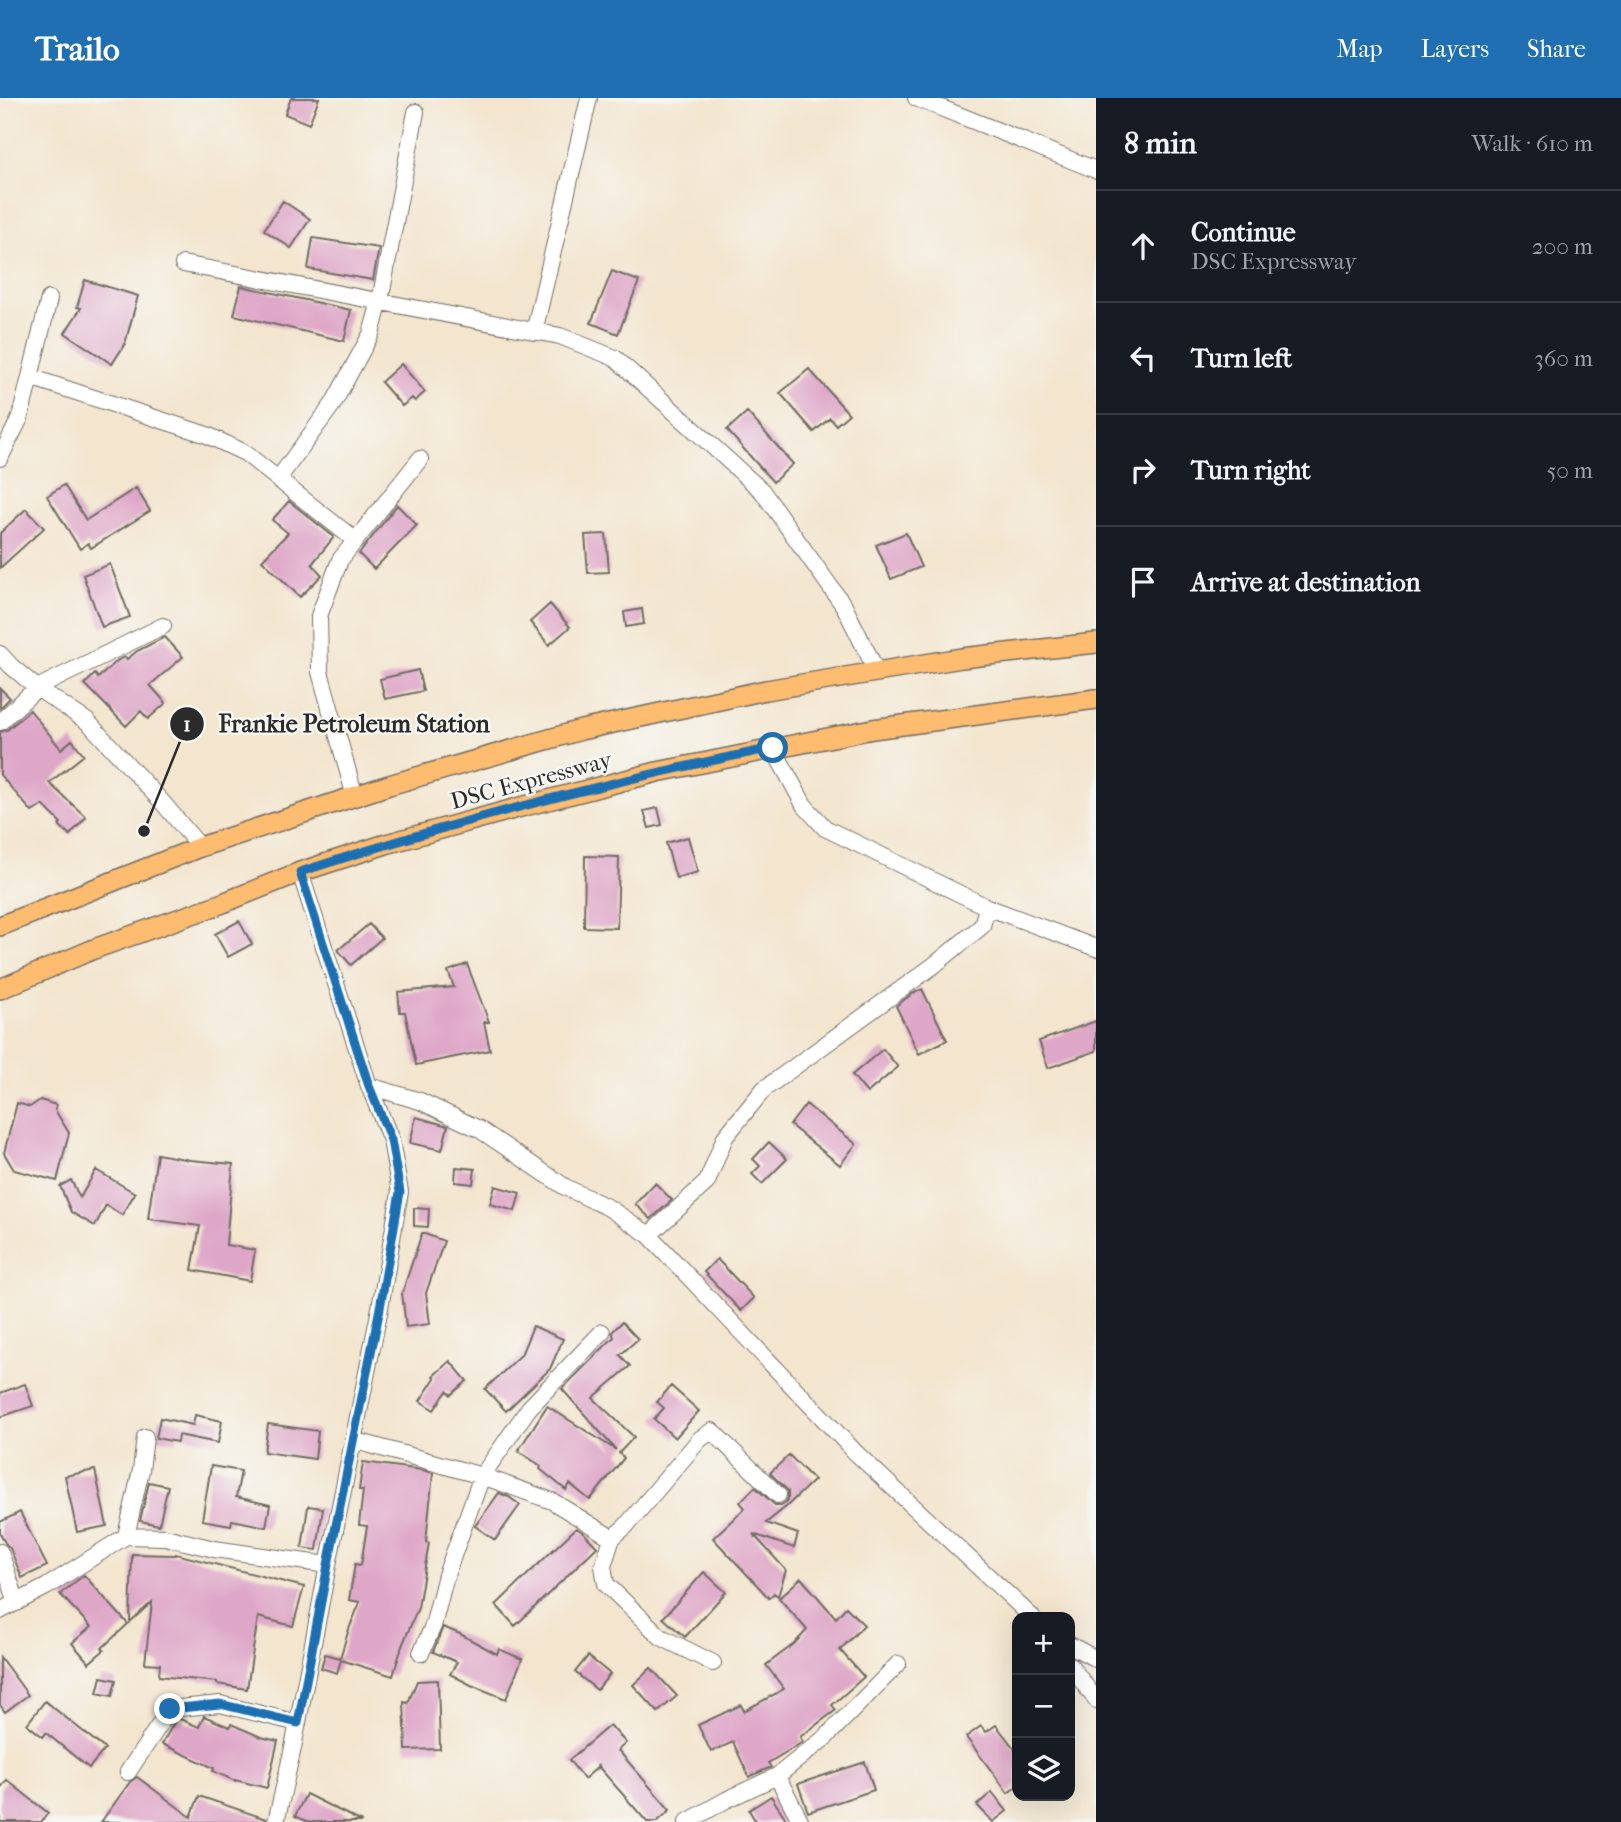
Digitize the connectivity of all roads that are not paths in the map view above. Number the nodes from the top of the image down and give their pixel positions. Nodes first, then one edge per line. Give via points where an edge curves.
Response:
1 (589, 98) edge
2 (916, 98) edge
3 (416, 112) dead end
4 (1096, 170) edge
5 (183, 264) dead end
6 (50, 299) dead end
7 (380, 302) junction
8 (534, 332) junction
9 (30, 377) junction
10 (0, 458) edge
11 (419, 459) dead end
12 (278, 479) junction
13 (356, 541) junction
14 (163, 626) dead end
15 (1096, 643) edge
16 (0, 654) edge
17 (877, 672) junction
18 (37, 688) junction
19 (1096, 699) edge
20 (0, 722) edge
21 (773, 748) junction
22 (355, 797) junction
23 (200, 847) junction
24 (300, 872) junction
25 (986, 907) junction
26 (0, 926) edge
27 (1096, 948) edge
28 (0, 989) edge
29 (369, 1086) junction
30 (649, 1235) junction
31 (602, 1332) dead end
32 (145, 1437) dead end
33 (353, 1440) junction
34 (482, 1476) junction
35 (778, 1495) dead end
36 (125, 1536) junction
37 (612, 1538) junction
38 (0, 1552) edge
39 (328, 1565) junction
40 (17, 1603) junction
41 (0, 1611) edge
42 (1027, 1612) edge
43 (1075, 1647) edge
44 (421, 1653) dead end
45 (1094, 1655) edge
46 (713, 1663) dead end
47 (898, 1664) dead end
48 (1075, 1672) edge
49 (1096, 1700) edge
50 (298, 1723) junction
51 (128, 1772) dead end
52 (777, 1776) junction
53 (276, 1822) edge
54 (687, 1822) edge
55 (801, 1822) edge

1 - 8 street
2 - 4 street
3 - 7 street
5 - 7 street
6 - 9 street
7 - 8 street
7 - 12 street via 371,334 333,404
8 - 17 street via 559,336 615,358 762,491 844,606
9 - 10 street via 20,418
9 - 12 street via 207,435 245,453
11 - 13 street
12 - 13 street
13 - 22 street via 341,560 319,616 320,672
14 - 18 street
15 - 17 main road, DSC Expressway
16 - 18 street
17 - 22 main road, DSC Expressway via 766,690 582,730
18 - 20 street
18 - 23 street via 88,722
19 - 21 main road, DSC Expressway via 873,729
21 - 24 main road, DSC Expressway via 546,801
21 - 25 street via 804,805 825,828
22 - 23 main road, DSC Expressway
23 - 26 main road, DSC Expressway
24 - 28 main road, DSC Expressway
24 - 29 street
25 - 27 street
25 - 30 street via 982,926 764,1089 725,1137 707,1182
29 - 30 street via 420,1101 479,1129 565,1187
29 - 33 street via 391,1140 400,1192
30 - 42 street via 856,1453
31 - 34 street via 529,1408
32 - 36 street
33 - 34 street
33 - 39 street
34 - 37 street via 552,1501
34 - 44 street
35 - 37 street via 712,1431 699,1439
36 - 39 street via 165,1537 214,1549
36 - 40 street
37 - 46 street via 603,1566 606,1584 661,1637
38 - 40 street
39 - 50 street
40 - 41 street
43 - 45 street
47 - 52 street via 825,1737
48 - 49 street
50 - 51 street via 220,1704 170,1709
50 - 53 street
52 - 54 street
52 - 55 street

